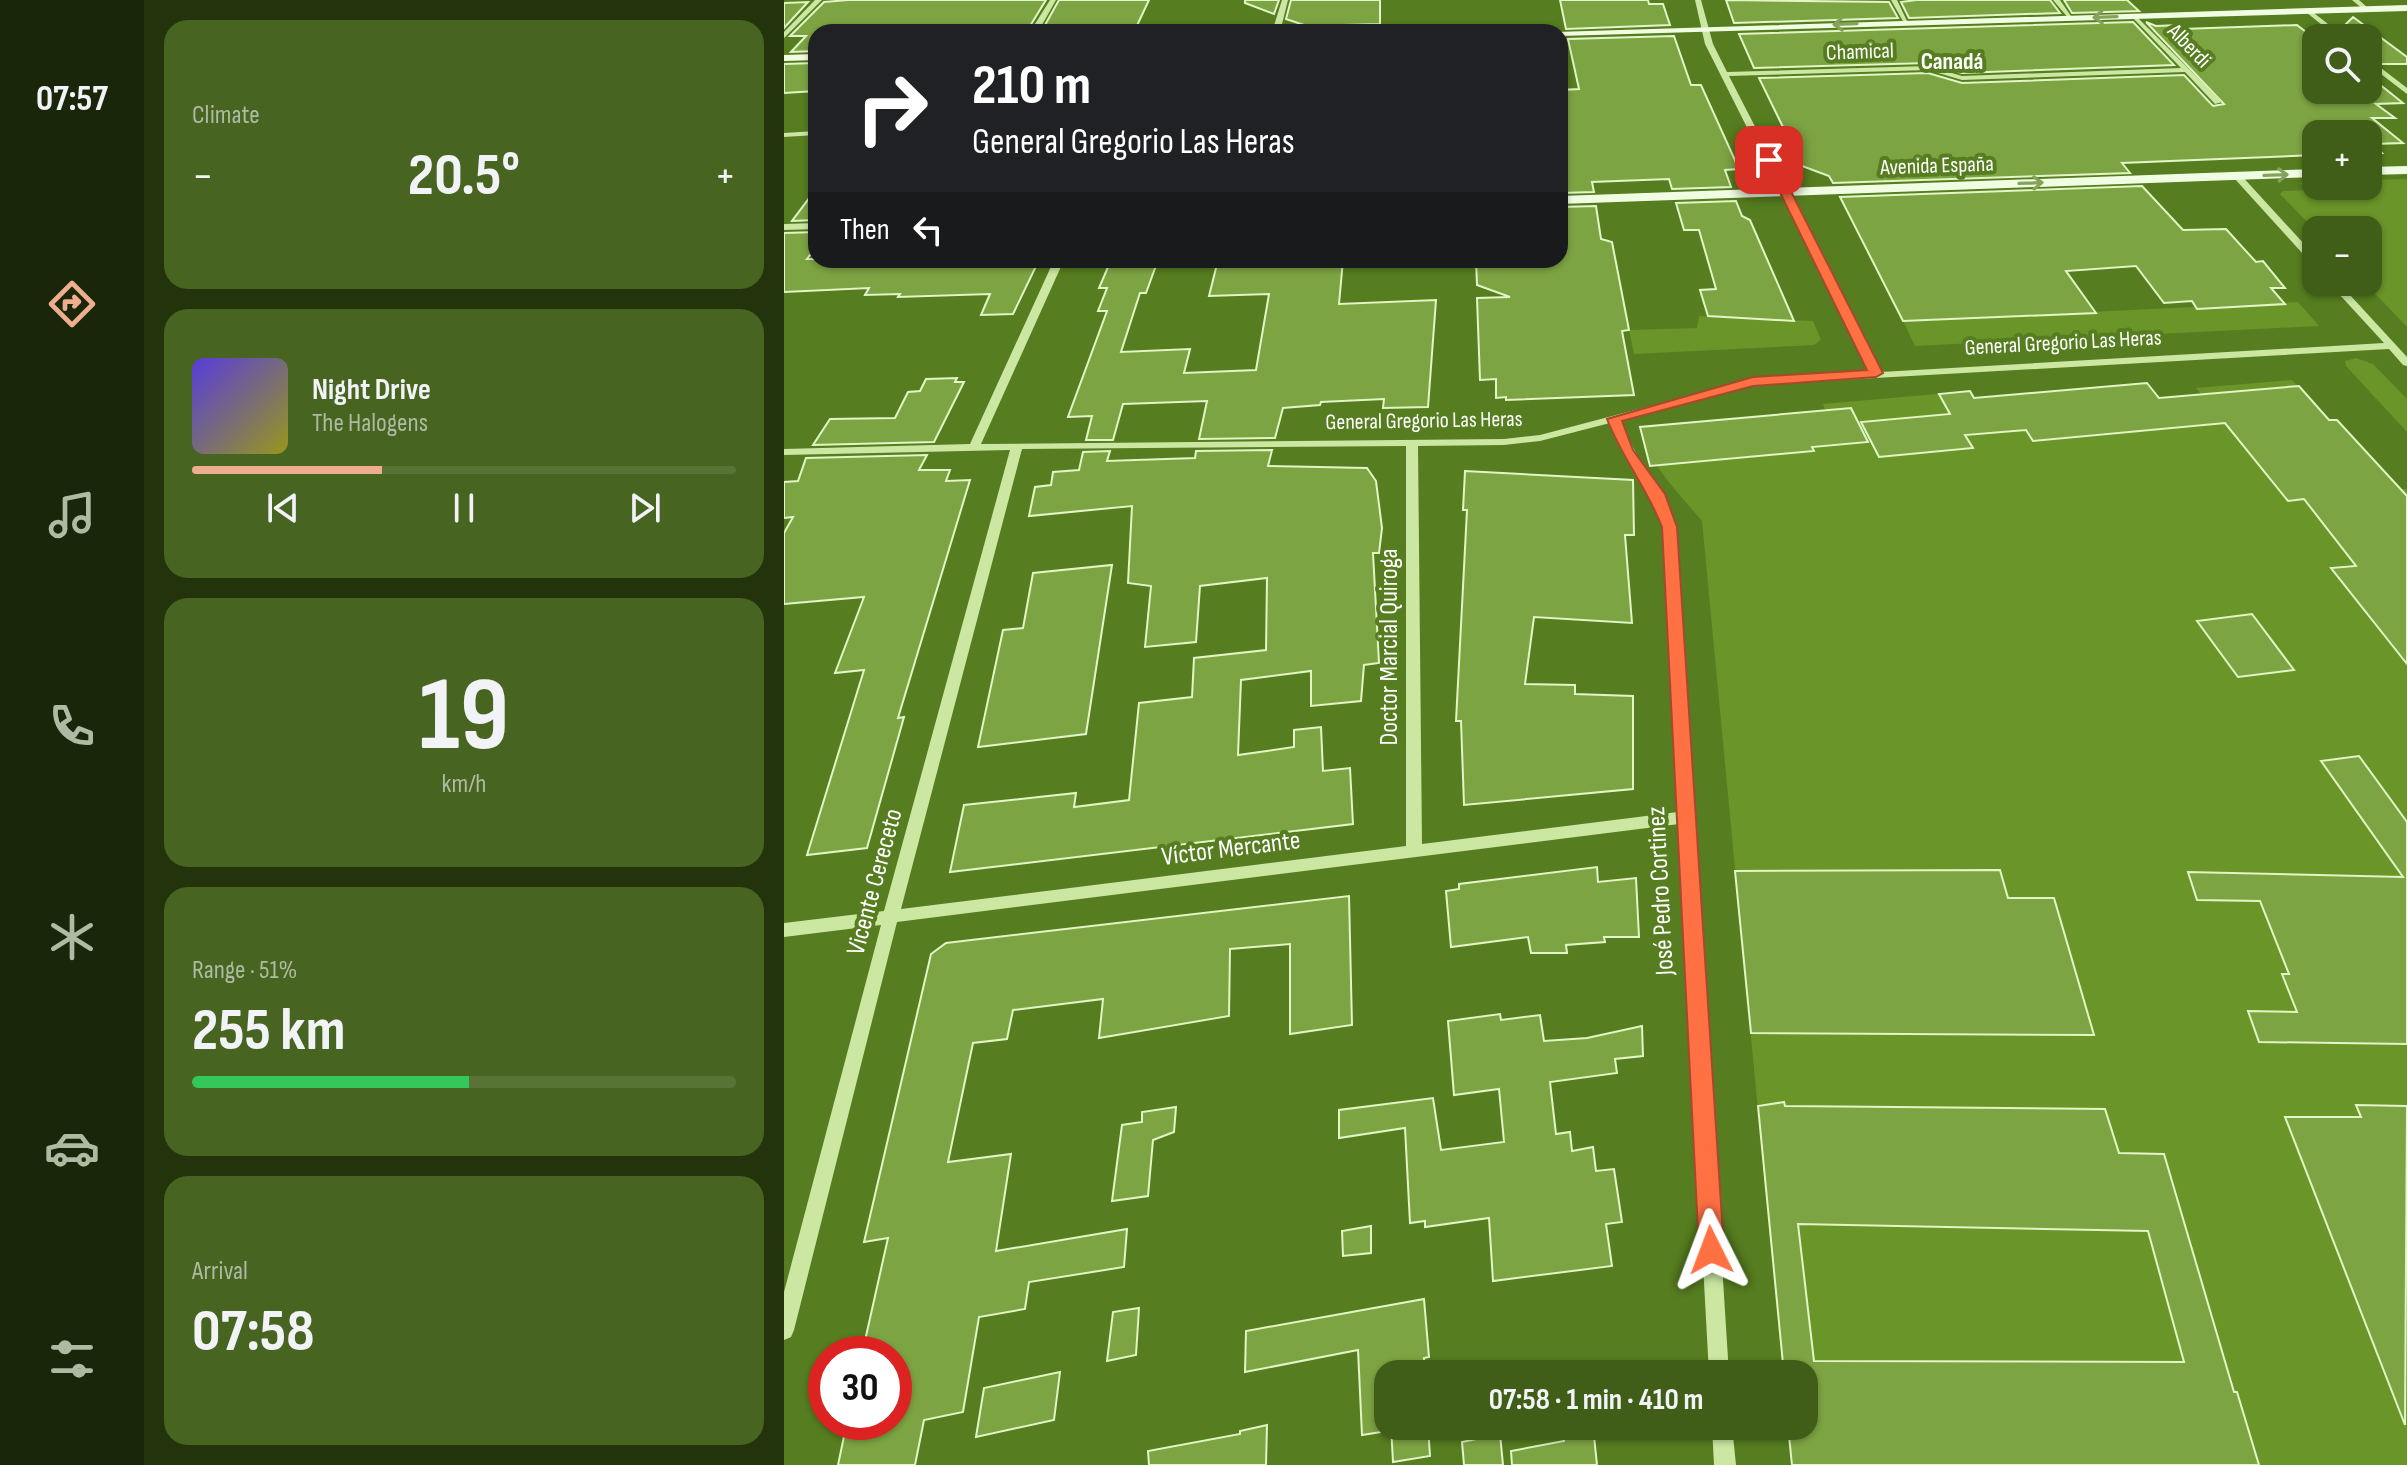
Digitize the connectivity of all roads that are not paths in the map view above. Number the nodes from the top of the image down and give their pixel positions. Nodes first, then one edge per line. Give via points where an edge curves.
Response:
1 (819, 0) edge
2 (1053, 0) edge
3 (1285, 0) edge
4 (1698, 0) edge
5 (1894, 0) edge
6 (2056, 0) edge
7 (2355, 0) edge
8 (2407, 8) edge
9 (2366, 9) junction
10 (2308, 11) junction
11 (2134, 16) junction
12 (2071, 18) junction
13 (1906, 22) junction
14 (1039, 24) edge
15 (1278, 24) edge
16 (2324, 24) edge
17 (1705, 28) junction
18 (1568, 33) edge
19 (784, 36) edge
20 (808, 57) edge
21 (784, 58) edge
22 (2187, 70) junction
23 (2382, 71) edge
24 (1724, 74) junction
25 (2407, 92) edge
26 (2218, 102) dead end
27 (808, 134) edge
28 (784, 135) edge
29 (2407, 170) edge
30 (2382, 171) edge
31 (2302, 174) edge
32 (2237, 176) junction
33 (1786, 191) junction
34 (1568, 200) edge
35 (808, 226) edge
36 (784, 227) edge
37 (2302, 248) edge
38 (1055, 268) edge
39 (2346, 296) edge
40 (2392, 346) junction
41 (2407, 363) edge
42 (1876, 373) junction
43 (1614, 419) junction
44 (1412, 444) junction
45 (1017, 446) junction
46 (974, 447) junction
47 (784, 452) edge
48 (1685, 817) junction
49 (1414, 851) junction
50 (890, 916) junction
51 (784, 930) edge
52 (784, 1330) edge
53 (1718, 1360) edge
54 (1723, 1440) edge
55 (1725, 1465) edge

1 - 19 street
2 - 14 street
3 - 15 street
4 - 17 street
5 - 13 street
6 - 12 street
7 - 9 street
8 - 9 main road
9 - 10 main road
10 - 11 main road
10 - 16 street
11 -> 12 main road
11 - 22 street, Alberdi
12 - 13 main road
13 -> 17 main road
17 - 18 main road
17 - 24 street
20 - 21 main road
22 - 24 street, Chamical via 1962,78 1928,68
22 - 26 street, Alberdi
23 - 25 street
24 - 33 street
27 - 28 street
29 - 30 main road
32 -> 31 main road, Avenida España
33 -> 32 main road, Avenida España
32 - 37 street
33 - 34 main road, Avenida España
33 - 42 street
35 - 36 street
38 - 46 street
39 - 40 street
40 - 41 street
40 - 42 street, General Gregorio Las Heras
42 - 43 street, General Gregorio Las Heras via 1753,382
43 - 44 street, General Gregorio Las Heras via 1540,438
43 - 48 street, José Pedro Cortinez via 1626,450 1657,494 1669,527
44 - 45 street, General Gregorio Las Heras
44 - 49 street, Doctor Marcial Quiroga
45 - 46 street, General Gregorio Las Heras
45 - 50 street, Vicente Cereceto
46 - 47 street, General Gregorio Las Heras
48 - 49 street, Víctor Mercante
48 - 53 street, José Pedro Cortinez
49 - 50 street, Víctor Mercante
50 - 51 street, Víctor Mercante
50 - 52 street, Vicente Cereceto
54 - 55 street

